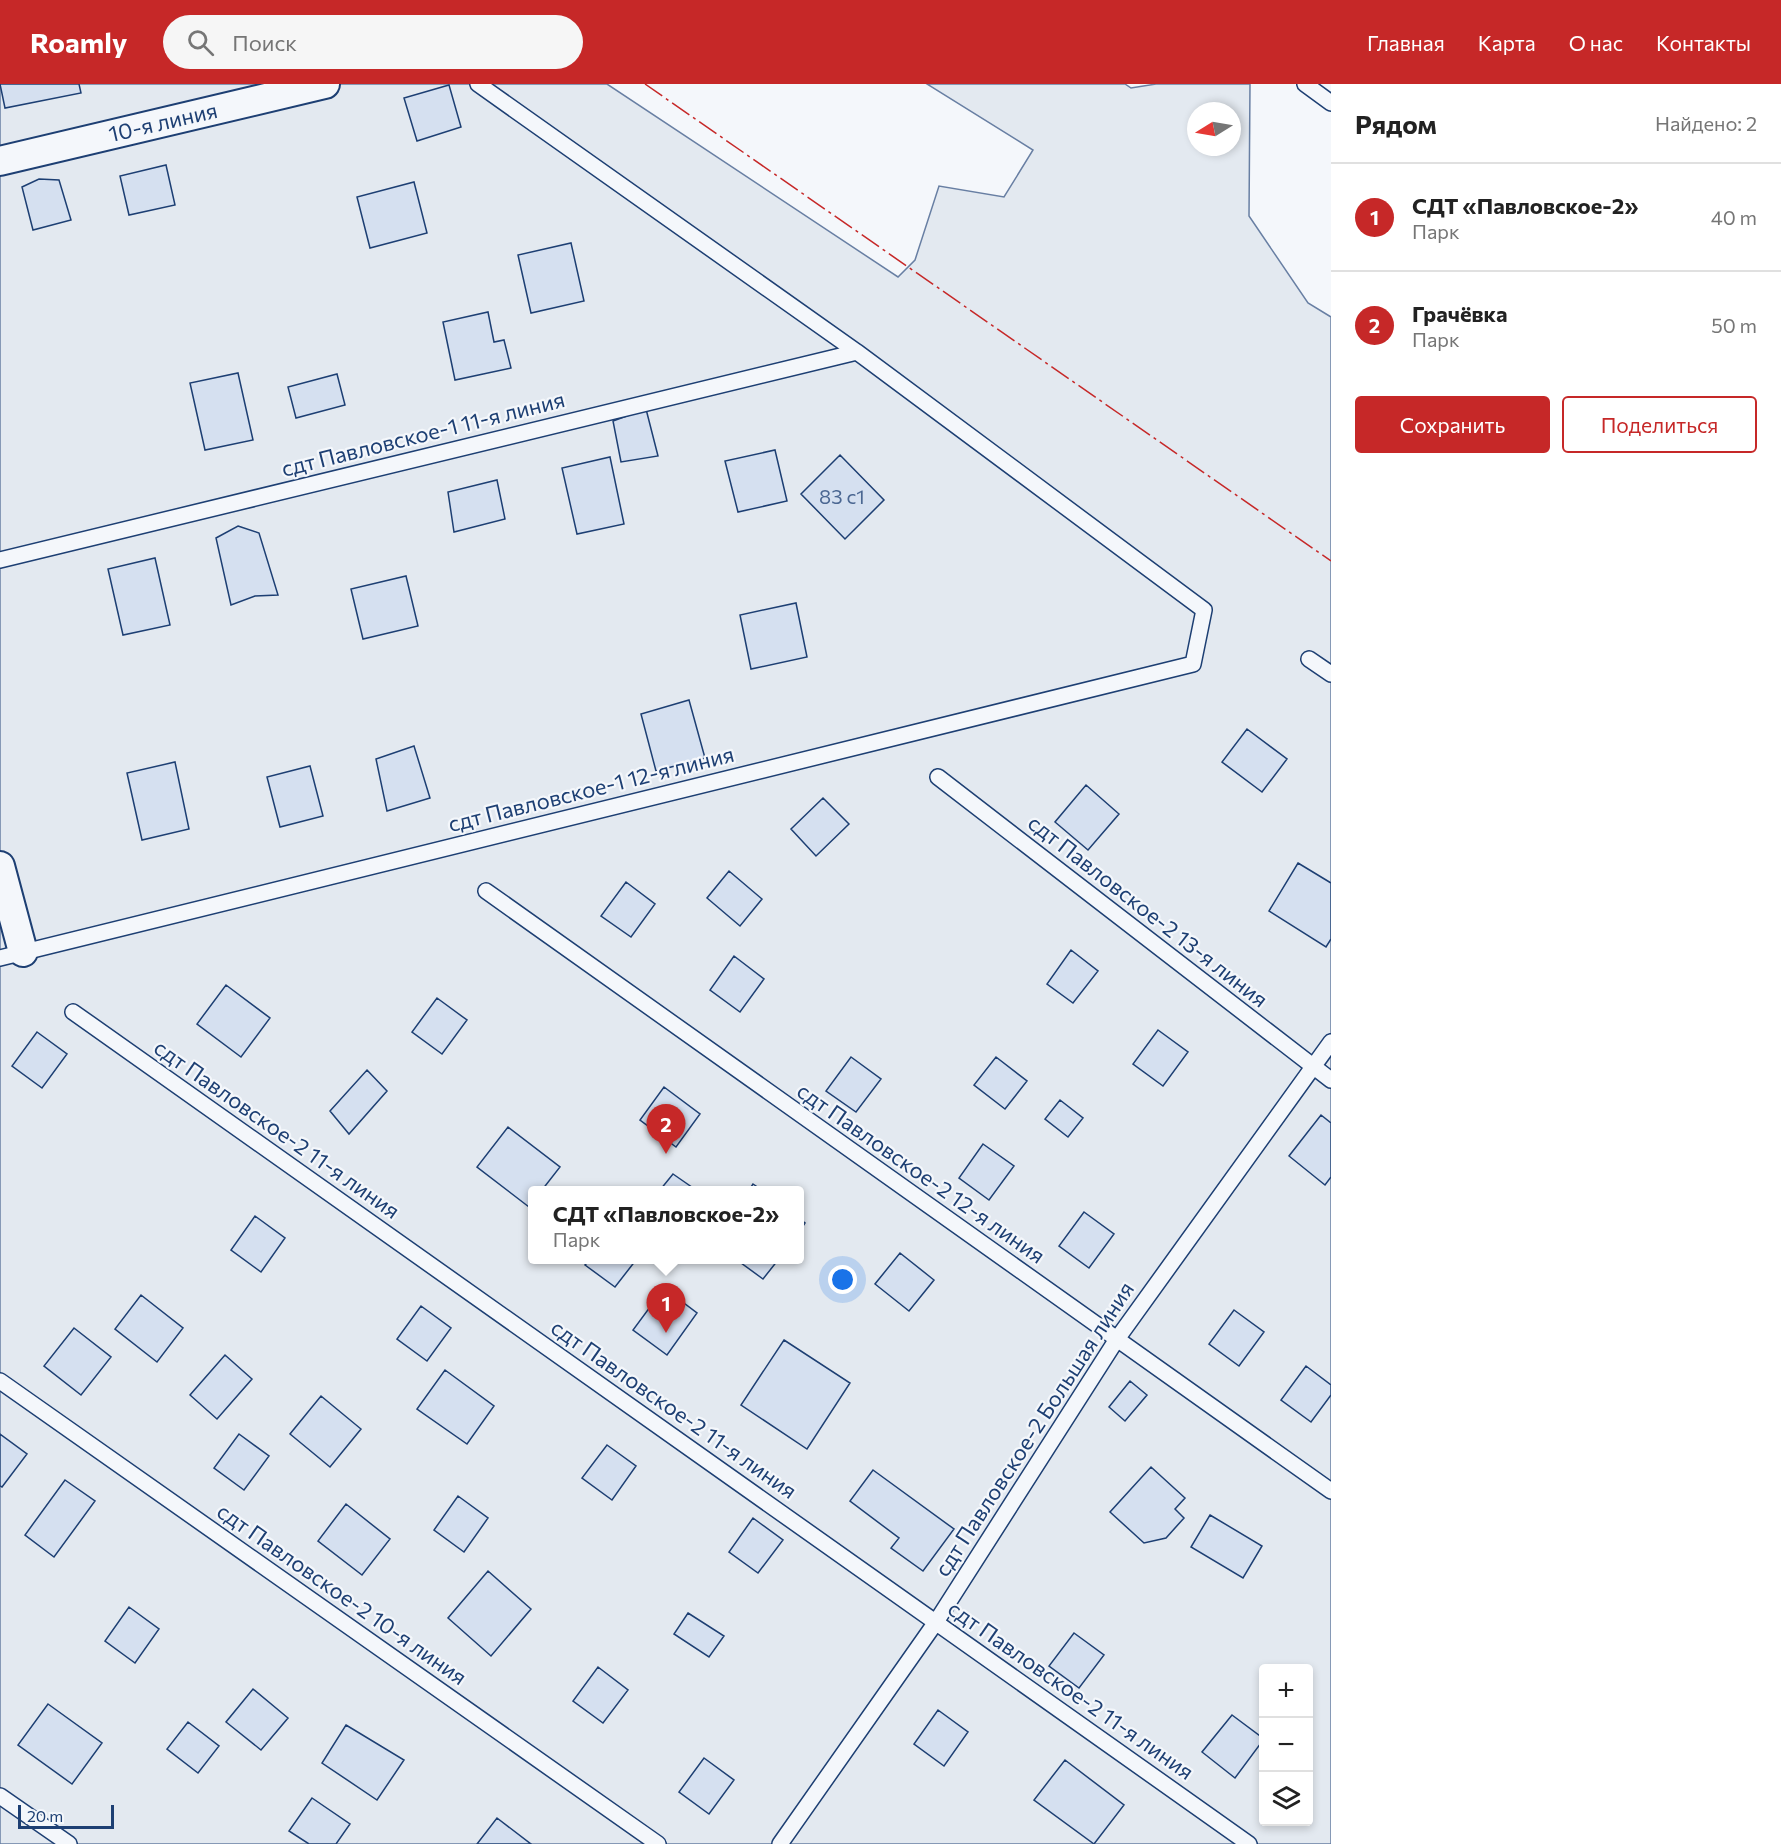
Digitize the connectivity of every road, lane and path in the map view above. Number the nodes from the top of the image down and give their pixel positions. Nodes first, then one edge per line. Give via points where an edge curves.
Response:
1 (325, 84) edge
2 (478, 84) edge
3 (1305, 84) edge
4 (1331, 103) edge
5 (0, 161) edge
6 (857, 352) junction
7 (0, 560) edge
8 (1309, 659) dead end
9 (1331, 674) edge
10 (938, 777) dead end
11 (0, 866) edge
12 (486, 891) dead end
13 (11, 955) edge
14 (73, 1012) dead end
15 (1331, 1042) edge
16 (1313, 1067) junction
17 (1331, 1080) edge
18 (1117, 1339) junction
19 (0, 1381) edge
20 (1331, 1491) edge
21 (936, 1622) junction
22 (0, 1796) edge
23 (69, 1844) edge
24 (658, 1844) edge
25 (780, 1844) edge
26 (1250, 1844) edge

1 - 5 street, 10-я линия
2 - 6 lane
3 - 4 lane
6 - 7 lane, сдт Павловское-1 11-я линия
6 - 13 lane, сдт Павловское-1 12-я линия via 1204,610 1193,664
8 - 9 lane
10 - 16 lane, сдт Павловское-2 13-я линия
11 - 13 street
12 - 18 lane, сдт Павловское-2 12-я линия
14 - 21 lane, сдт Павловское-2 11-я линия
15 - 16 lane, сдт Павловское-2 Большая линия
16 - 17 lane, сдт Павловское-2 13-я линия
16 - 18 lane, сдт Павловское-2 Большая линия
18 - 20 lane, сдт Павловское-2 12-я линия
18 - 21 lane, сдт Павловское-2 Большая линия
19 - 24 lane, сдт Павловское-2 10-я линия
21 - 25 lane, сдт Павловское-2 Большая линия
21 - 26 lane, сдт Павловское-2 11-я линия
22 - 23 lane

